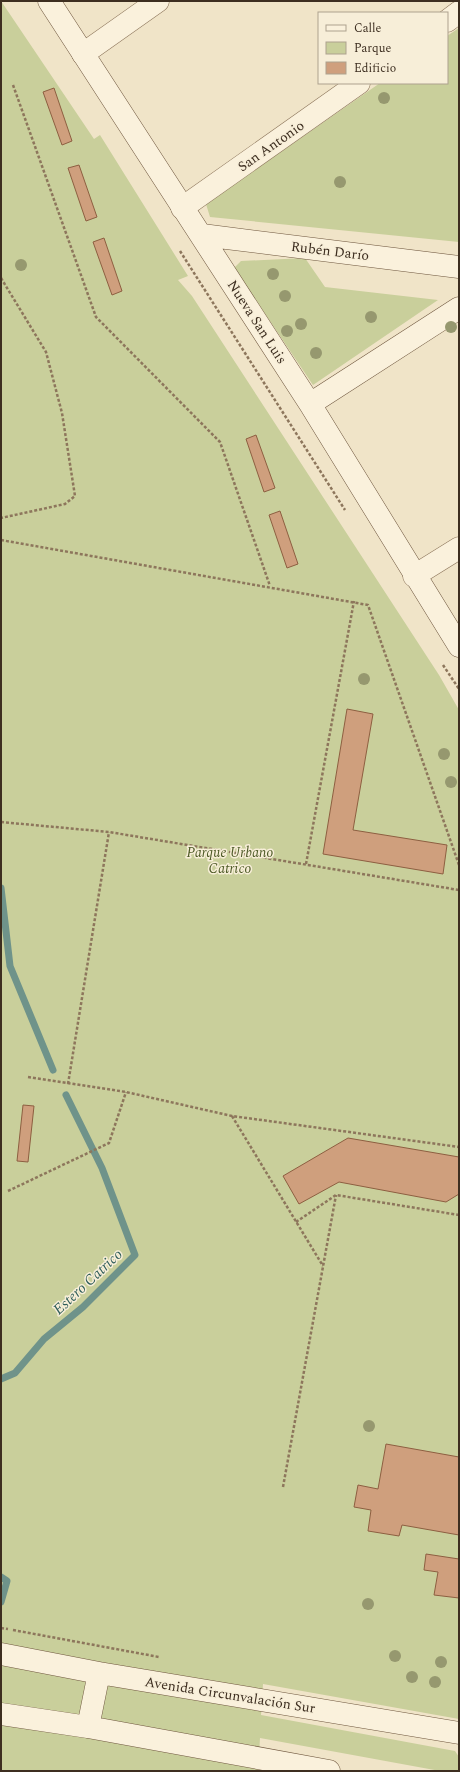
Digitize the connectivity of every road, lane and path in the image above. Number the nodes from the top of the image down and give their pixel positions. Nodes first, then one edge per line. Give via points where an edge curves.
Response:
1 (50, 1) edge
2 (158, 1) edge
3 (459, 12) edge
4 (448, 20) edge
5 (83, 54) junction
6 (358, 84) edge
7 (13, 85) dead end
8 (182, 208) junction
9 (202, 236) junction
10 (178, 247) dead end
11 (459, 267) edge
12 (1, 278) edge
13 (459, 308) edge
14 (310, 404) junction
15 (348, 515) dead end
16 (1, 518) edge
17 (1, 540) edge
18 (459, 548) edge
19 (414, 576) junction
20 (270, 587) junction
21 (354, 601) junction
22 (459, 646) edge
23 (442, 663) dead end
24 (459, 690) edge
25 (1, 822) edge
26 (109, 832) junction
27 (306, 864) junction
28 (459, 865) edge
29 (459, 890) edge
30 (28, 1077) dead end
31 (68, 1084) junction
32 (126, 1092) junction
33 (232, 1116) junction
34 (459, 1148) edge
35 (8, 1191) dead end
36 (336, 1195) junction
37 (459, 1215) edge
38 (296, 1222) junction
39 (323, 1266) junction
40 (283, 1487) dead end
41 (1, 1654) edge
42 (99, 1673) junction
43 (1, 1714) edge
44 (88, 1727) junction
45 (459, 1733) edge
46 (329, 1771) edge

1 - 5 street, Nueva San Luis
2 - 5 street
3 - 4 street
5 - 8 street, Nueva San Luis
6 - 8 street, San Antonio
7 - 20 path via 96,317 220,442
8 - 9 street, Nueva San Luis
9 - 11 street, Rubén Darío
9 - 14 street, Nueva San Luis
10 - 15 path
12 - 16 path via 46,352 62,414 75,496 65,504
13 - 14 street
14 - 19 street, Nueva San Luis
17 - 20 path
18 - 19 street
19 - 22 street, Nueva San Luis
20 - 21 path
21 - 27 path
21 - 28 path via 368,605
23 - 24 path
25 - 26 path
26 - 27 path
26 - 31 path
27 - 29 path
30 - 31 path
31 - 32 path
32 - 33 path
32 - 35 path via 109,1143
33 - 34 path
33 - 38 path
36 - 37 path
36 - 38 path
36 - 39 path
38 - 39 path
39 - 40 path
41 - 42 street, Avenida Circunvalación Sur
42 - 44 street
42 - 45 street, Avenida Circunvalación Sur
43 - 44 street
44 - 46 street

